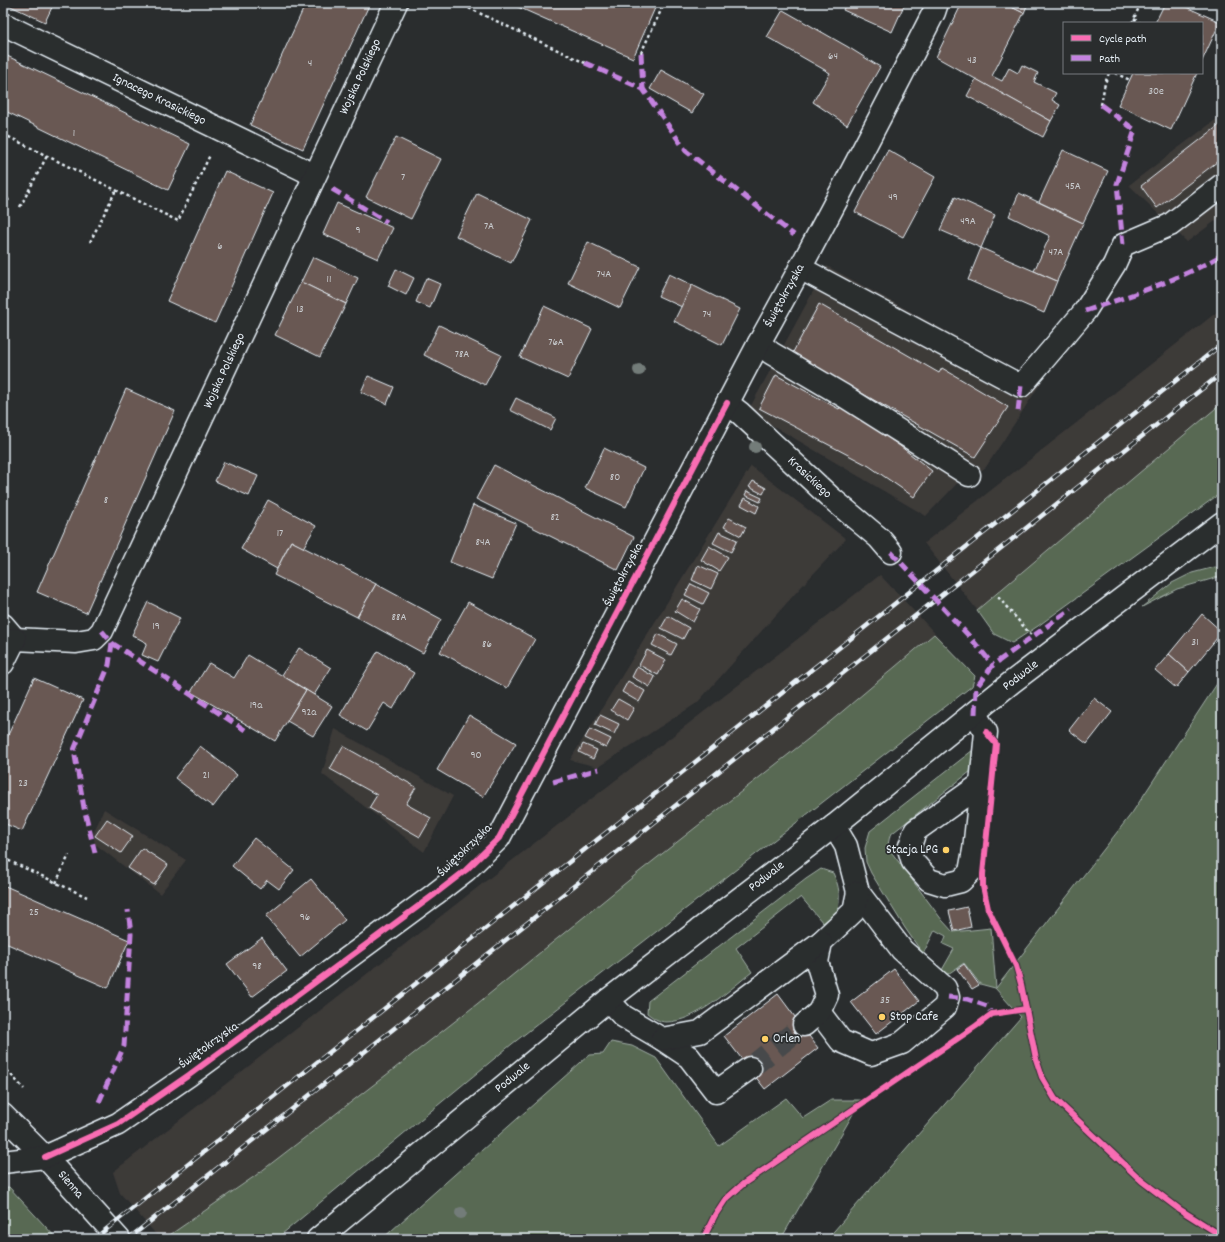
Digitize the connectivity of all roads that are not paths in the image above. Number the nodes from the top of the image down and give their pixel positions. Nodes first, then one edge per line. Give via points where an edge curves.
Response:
1 (396, 3) edge
2 (937, 3) edge
3 (3, 24) edge
4 (314, 177) junction
5 (1222, 185) edge
6 (800, 268) junction
7 (759, 343) junction
8 (727, 403) junction
9 (969, 475) dead end
10 (1222, 523) edge
11 (1199, 541) junction
12 (1222, 545) edge
13 (891, 552) dead end
14 (9, 632) edge
15 (3, 663) edge
16 (975, 714) junction
17 (981, 784) dead end
18 (834, 826) junction
19 (858, 892) junction
20 (821, 942) junction
21 (608, 1000) junction
22 (662, 1039) junction
23 (750, 1068) tunnel mouth
24 (3, 1115) edge
25 (46, 1157) junction
26 (3, 1162) edge
27 (119, 1239) edge
28 (318, 1239) edge

1 - 4 street, Wojska Polskiego
2 - 6 street, Świętokrzyska via 871,136
3 - 4 street, Ignacego Krasickiego
4 - 14 street, Wojska Polskiego via 102,631 94,639 76,642
5 - 6 street via 1170,225 1123,245 1114,265 1085,311 1021,386
6 - 7 street, Świętokrzyska
7 - 8 street, Świętokrzyska
7 - 9 street
8 - 13 street, Krasickiego via 879,538
8 - 25 street, Świętokrzyska via 499,838 466,870 435,894 183,1079 118,1124
10 - 11 street, Podwale
11 - 12 street
11 - 16 street, Podwale via 1012,682
14 - 15 street, Wojska Polskiego
16 - 17 street via 986,732
16 - 18 street, Podwale
18 - 19 street via 846,846
18 - 21 street, Podwale
19 - 20 street via 854,911
19 - 20 street via 902,950 945,988 948,997 946,1007 902,1042 872,1054 841,1041 811,1019 827,995 816,962
20 - 22 street via 700,1032
21 - 22 street via 623,1016
21 - 28 street, Podwale
22 - 23 street via 689,1057 716,1092
24 - 25 street, Sienna
25 - 26 street, Świętokrzyska
25 - 27 street, Sienna

